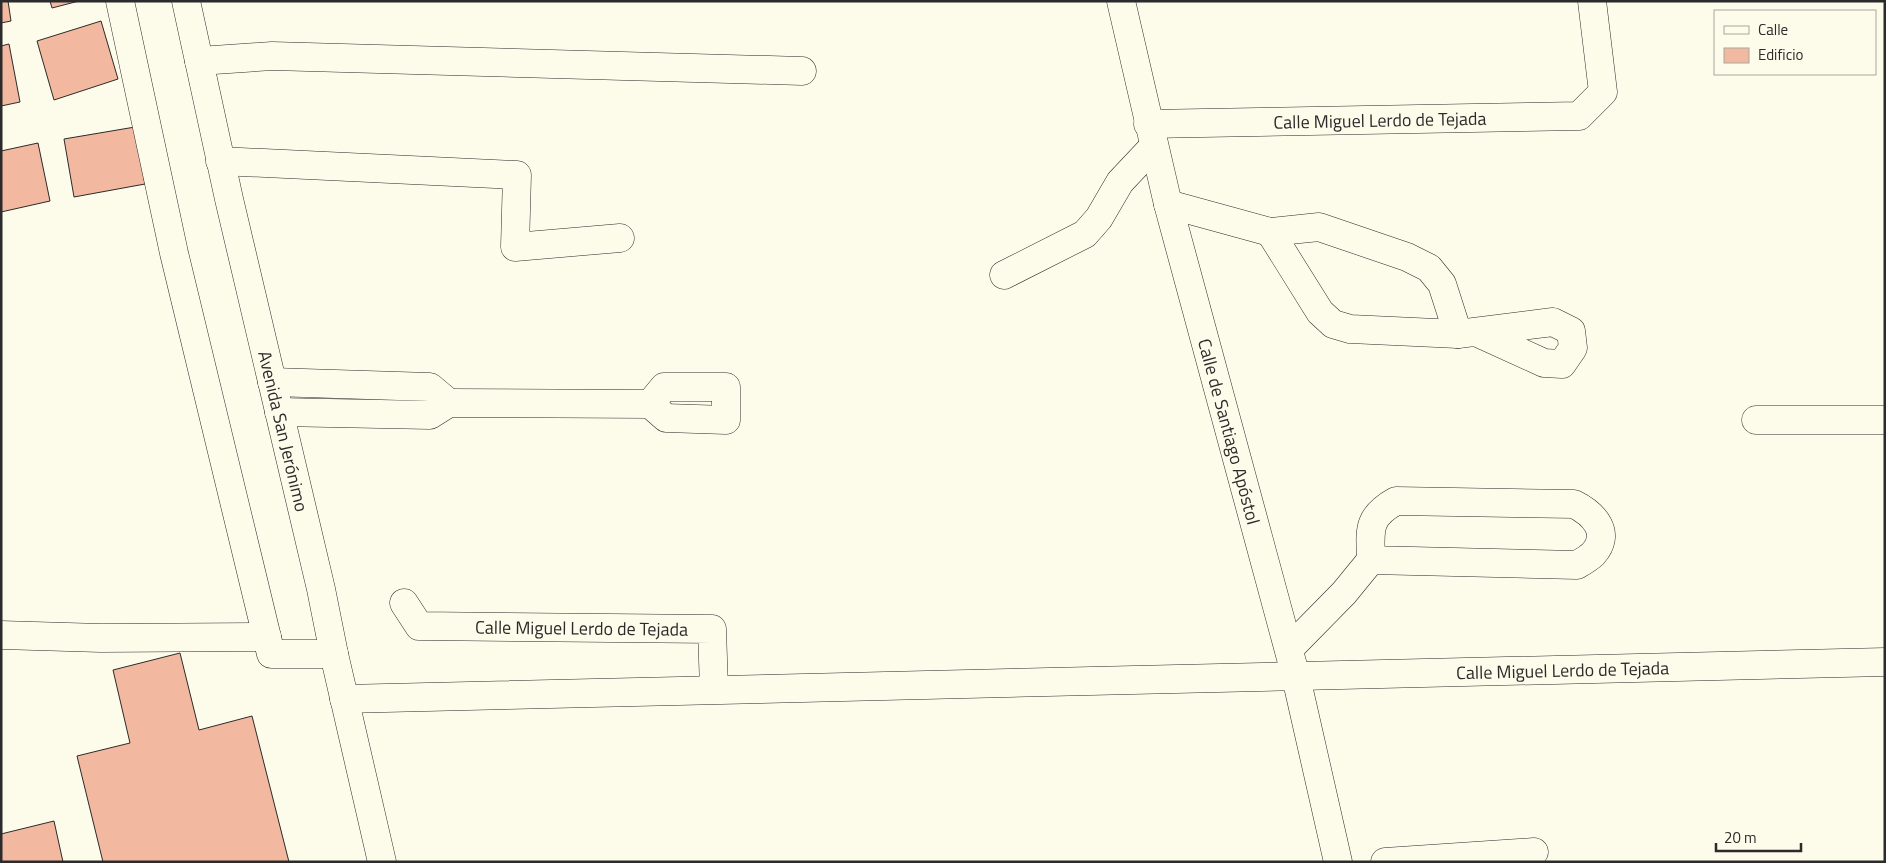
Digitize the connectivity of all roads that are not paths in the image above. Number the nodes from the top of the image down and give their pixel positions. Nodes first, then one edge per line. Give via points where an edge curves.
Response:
1 (120, 1) edge
2 (186, 1) edge
3 (1121, 1) edge
4 (1592, 1) edge
5 (199, 61) junction
6 (802, 71) dead end
7 (1151, 136) junction
8 (220, 161) junction
9 (1168, 204) junction
10 (1270, 232) junction
11 (620, 238) dead end
12 (1004, 275) dead end
13 (272, 382) junction
14 (449, 402) junction
15 (650, 404) dead end
16 (279, 412) junction
17 (1756, 420) dead end
18 (1885, 420) edge
19 (1371, 560) junction
20 (404, 603) dead end
21 (1, 635) edge
22 (269, 646) junction
23 (1289, 649) junction
24 (334, 654) junction
25 (1885, 662) edge
26 (1296, 677) junction
27 (714, 689) junction
28 (344, 699) junction
29 (1534, 852) dead end
30 (382, 862) edge
31 (1338, 862) edge
32 (1385, 862) edge

1 - 22 street via 174,253
2 - 5 street, Avenida San Jerónimo
3 - 7 street, Calle de Santiago Apóstol
4 - 7 street, Calle Miguel Lerdo de Tejada via 1604,92 1579,116
5 - 6 street via 272,56
5 - 8 street, Avenida San Jerónimo
7 - 9 street, Calle de Santiago Apóstol
7 - 12 street via 1099,218 1085,234
8 - 11 street via 518,175 515,247
8 - 13 street, Avenida San Jerónimo
9 - 10 street
9 - 23 street, Calle de Santiago Apóstol
10 - 10 street via 1319,227 1407,257 1429,268 1442,284 1468,334 1350,329 1333,324 1320,312
13 - 14 street via 430,387
13 - 16 street, Avenida San Jerónimo
14 - 15 street
14 - 16 street via 430,415
16 - 24 street, Avenida San Jerónimo
17 - 18 street
19 - 19 street via 1370,527 1380,510 1396,501 1574,504 1588,511 1599,523 1601,539 1593,554 1577,565
19 - 23 street via 1344,593
20 - 27 street, Calle Miguel Lerdo de Tejada via 420,626 712,629
21 - 22 street
22 - 24 street
23 - 26 street, Calle de Santiago Apóstol
24 - 28 street, Avenida San Jerónimo
25 - 26 street, Calle Miguel Lerdo de Tejada
26 - 27 street, Calle Miguel Lerdo de Tejada
26 - 31 street, Calle de Santiago Apóstol
27 - 28 street
28 - 30 street, Avenida San Jerónimo
29 - 32 street

